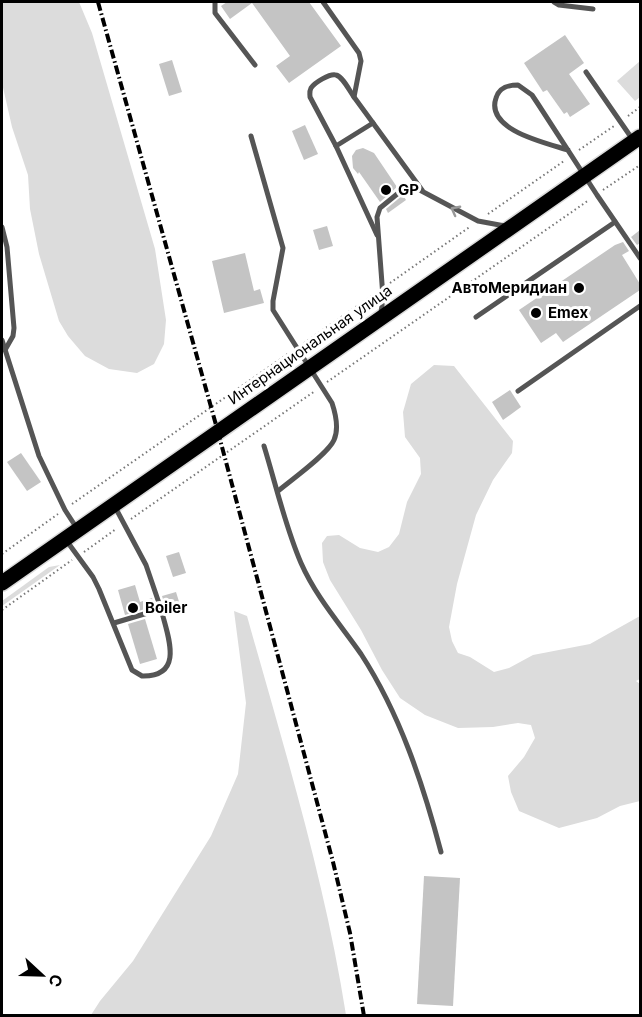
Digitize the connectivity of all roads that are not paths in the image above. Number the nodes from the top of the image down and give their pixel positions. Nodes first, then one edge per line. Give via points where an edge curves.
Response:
1 (215, 2) edge
2 (323, 2) edge
3 (554, 2) edge
4 (593, 9) dead end
5 (255, 65) dead end
6 (586, 72) dead end
7 (354, 97) junction
8 (373, 123) junction
9 (251, 136) dead end
10 (637, 139) edge
11 (336, 146) junction
12 (569, 153) junction
13 (584, 176) junction
14 (424, 193) junction
15 (615, 222) junction
16 (510, 226) junction
17 (2, 227) edge
18 (378, 238) junction
19 (640, 258) edge
20 (5, 266) edge
21 (640, 306) edge
22 (476, 317) dead end
23 (380, 318) junction
24 (2, 340) edge
25 (5, 350) junction
26 (309, 368) junction
27 (518, 391) dead end
28 (264, 446) dead end
29 (278, 490) junction
30 (114, 504) junction
31 (78, 530) junction
32 (65, 539) junction
33 (2, 583) edge
34 (161, 609) junction
35 (114, 623) junction
36 (441, 852) dead end

1 - 5 lane via 215,13
2 - 7 lane via 359,53
3 - 4 lane
6 - 10 lane via 620,122
7 - 8 lane
7 - 11 lane via 335,74 309,92
8 - 11 lane
8 - 14 lane
9 - 26 lane via 284,248 273,307
10 - 13 main road, Интернациональная улица
11 - 18 lane
12 - 12 lane via 508,128 496,112 499,91 518,85 532,95
12 - 13 lane
13 - 15 lane
13 - 16 main road, Интернациональная улица
16 -> 14 lane via 478,221
14 - 18 lane via 407,186 380,208
15 - 19 lane
15 - 22 lane
16 - 23 main road, Интернациональная улица
17 - 20 lane via 7,247
18 - 23 lane
20 - 25 lane via 14,328
21 - 27 lane
23 - 26 main road, Интернациональная улица
24 - 25 lane
25 - 31 lane via 39,456
26 - 29 lane via 332,404 336,421 334,441
26 - 30 main road, Интернациональная улица
28 - 29 lane
29 - 36 lane via 305,571 360,654 394,716 426,798
30 - 31 main road, Интернациональная улица
30 - 34 lane via 146,565
31 - 32 main road, Интернациональная улица
32 - 33 main road, Интернациональная улица
32 - 35 lane via 93,577
34 - 35 lane
34 - 35 lane via 171,657 165,668 148,676 132,670

